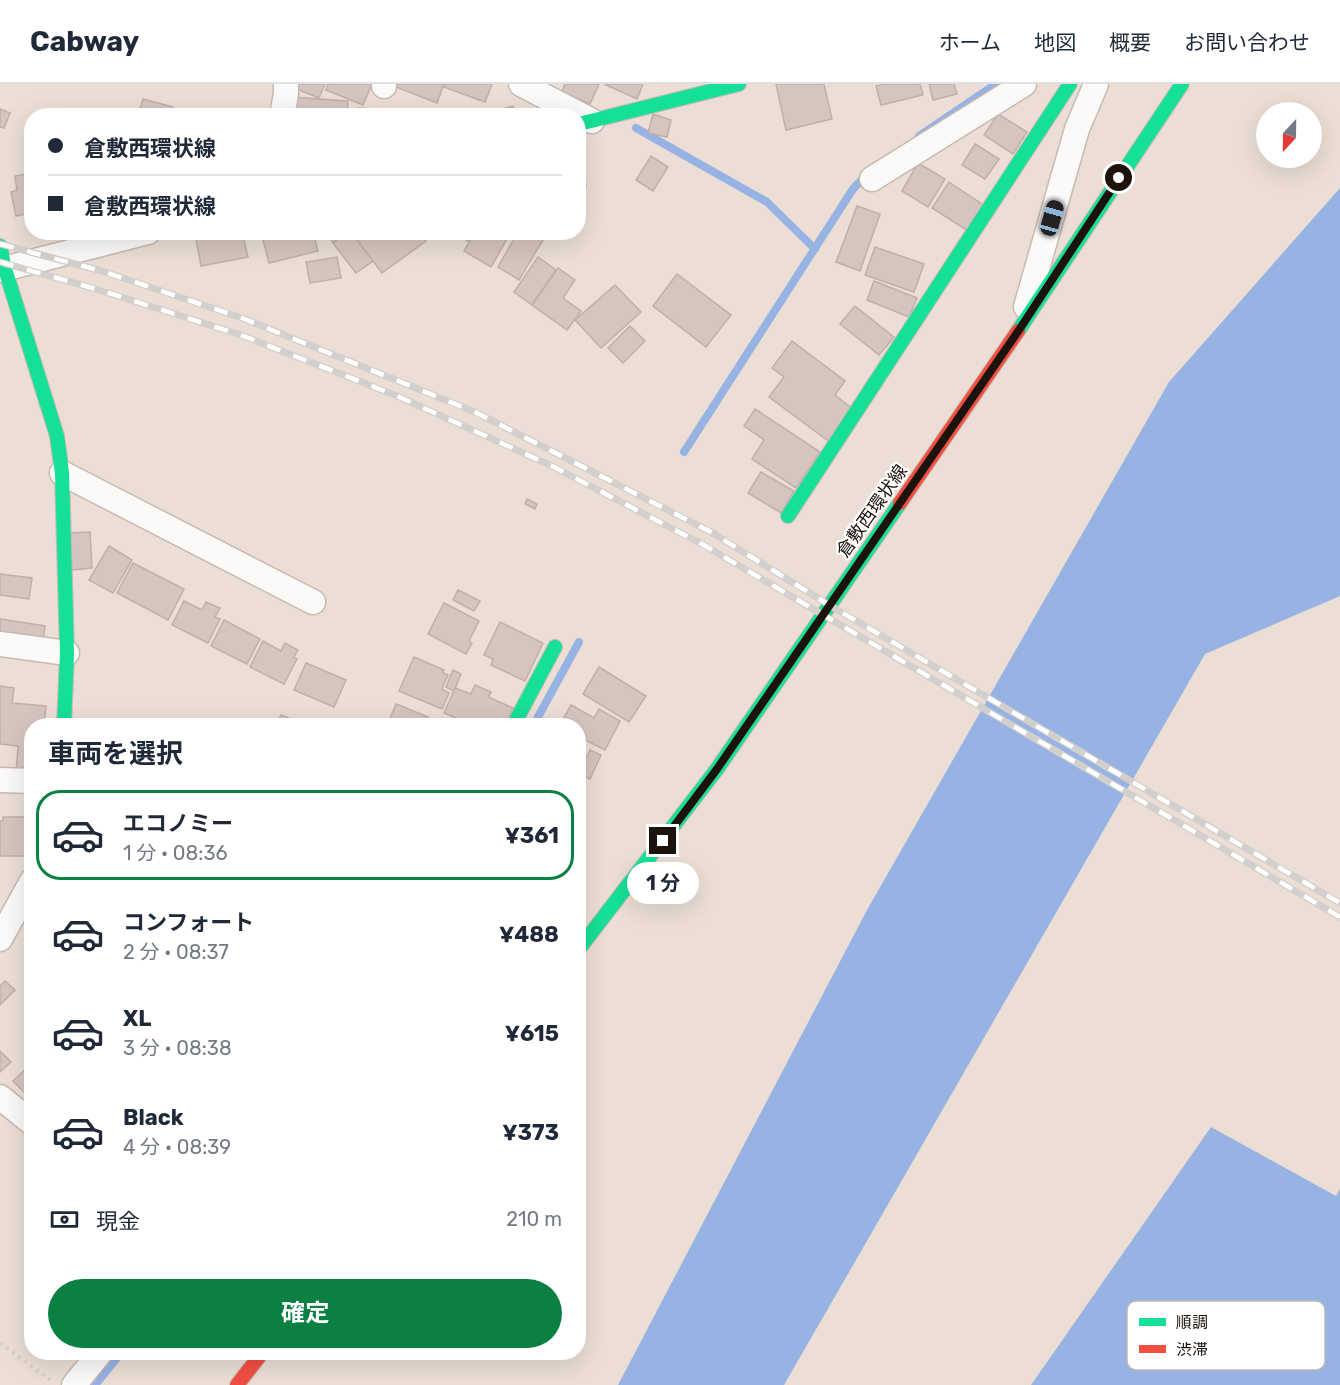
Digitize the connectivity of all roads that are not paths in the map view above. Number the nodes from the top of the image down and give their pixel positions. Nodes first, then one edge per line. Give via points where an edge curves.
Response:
1 (286, 84) edge
2 (521, 84) edge
3 (739, 84) edge
4 (1024, 84) edge
5 (1070, 84) edge
6 (1096, 84) edge
7 (1182, 84) edge
8 (690, 91) edge
9 (283, 108) edge
10 (560, 108) edge
11 (586, 123) edge
12 (872, 179) dead end
13 (108, 240) edge
14 (2, 261) edge
15 (1019, 330) junction
16 (62, 473) junction
17 (788, 516) dead end
18 (313, 602) dead end
19 (0, 644) edge
20 (555, 647) dead end
21 (67, 653) junction
22 (64, 718) edge
23 (517, 718) edge
24 (0, 780) edge
25 (24, 782) edge
26 (24, 913) edge
27 (0, 939) edge
28 (586, 940) edge
29 (0, 1097) edge
30 (24, 1116) edge
31 (94, 1360) edge
32 (257, 1360) edge
33 (74, 1385) edge
34 (237, 1385) edge

1 - 9 street
2 - 10 street
3 - 8 street
4 - 12 street
5 - 17 street
6 - 15 street via 1077,129
7 - 15 street, 倉敷西環状線
8 - 11 street
13 - 14 street
14 - 16 street via 57,436
15 - 28 street, 倉敷西環状線 via 717,769
16 - 18 street
16 - 21 street
19 - 21 street
20 - 23 street
21 - 22 street
24 - 25 street
26 - 27 street
29 - 30 street
31 - 33 street
32 - 34 street

